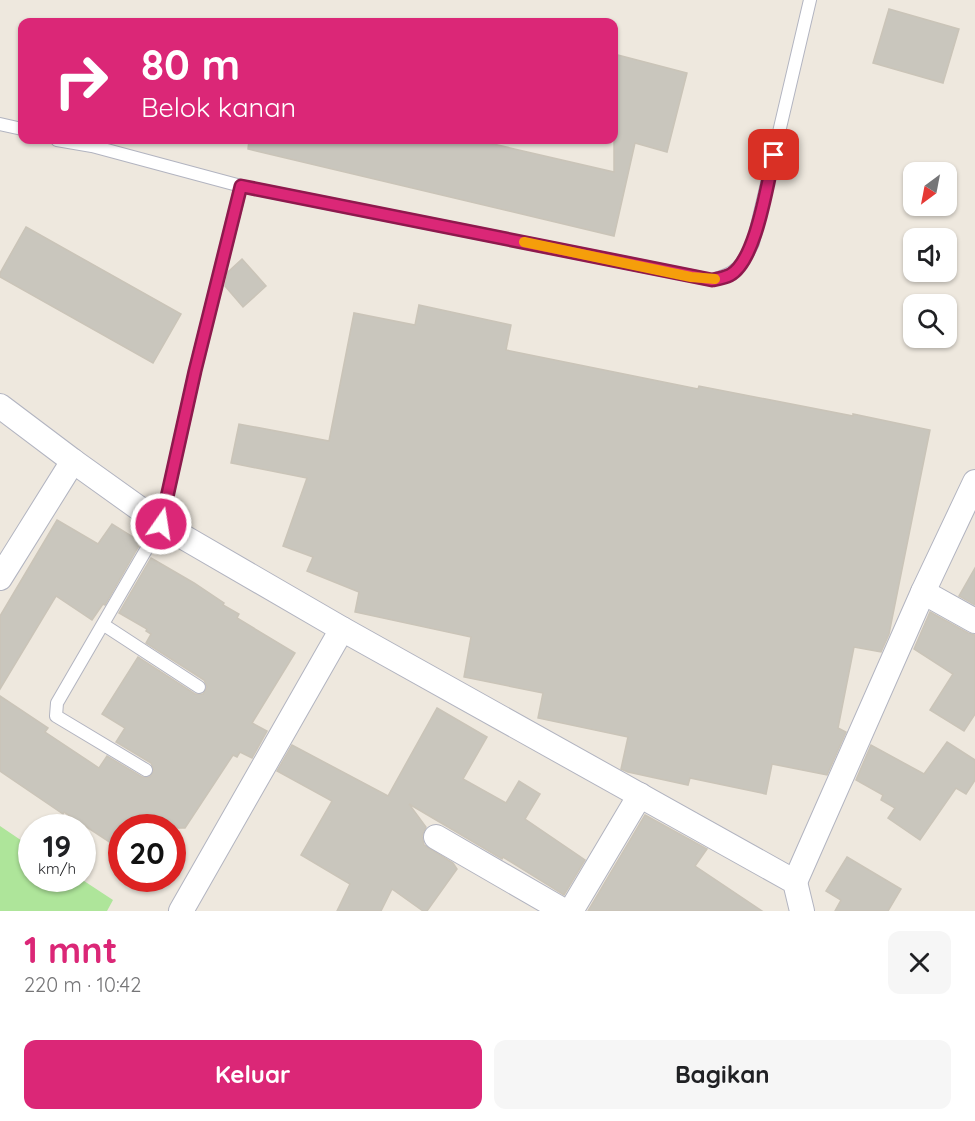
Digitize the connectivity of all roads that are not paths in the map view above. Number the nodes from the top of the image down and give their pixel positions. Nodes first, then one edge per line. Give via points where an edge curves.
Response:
1 (810, 0) edge
2 (0, 124) edge
3 (18, 128) edge
4 (80, 144) edge
5 (241, 186) junction
6 (0, 406) edge
7 (73, 461) junction
8 (975, 482) edge
9 (161, 524) junction
10 (0, 578) edge
11 (923, 592) junction
12 (975, 621) edge
13 (104, 625) junction
14 (342, 629) junction
15 (199, 687) dead end
16 (146, 770) dead end
17 (640, 795) junction
18 (436, 837) dead end
19 (795, 882) junction
20 (181, 911) edge
21 (564, 911) edge
22 (571, 911) edge
23 (802, 911) edge

1 - 5 lane via 753,243 731,275 712,280
2 - 3 lane
4 - 5 lane
5 - 9 lane
6 - 7 street
7 - 9 street
7 - 10 street
8 - 11 street
9 - 13 lane
9 - 14 street
11 - 12 street
11 - 19 street
13 - 15 lane
13 - 16 lane via 57,703 56,716
14 - 17 street
14 - 20 street
17 - 19 street
17 - 22 street
18 - 21 street
19 - 23 street

